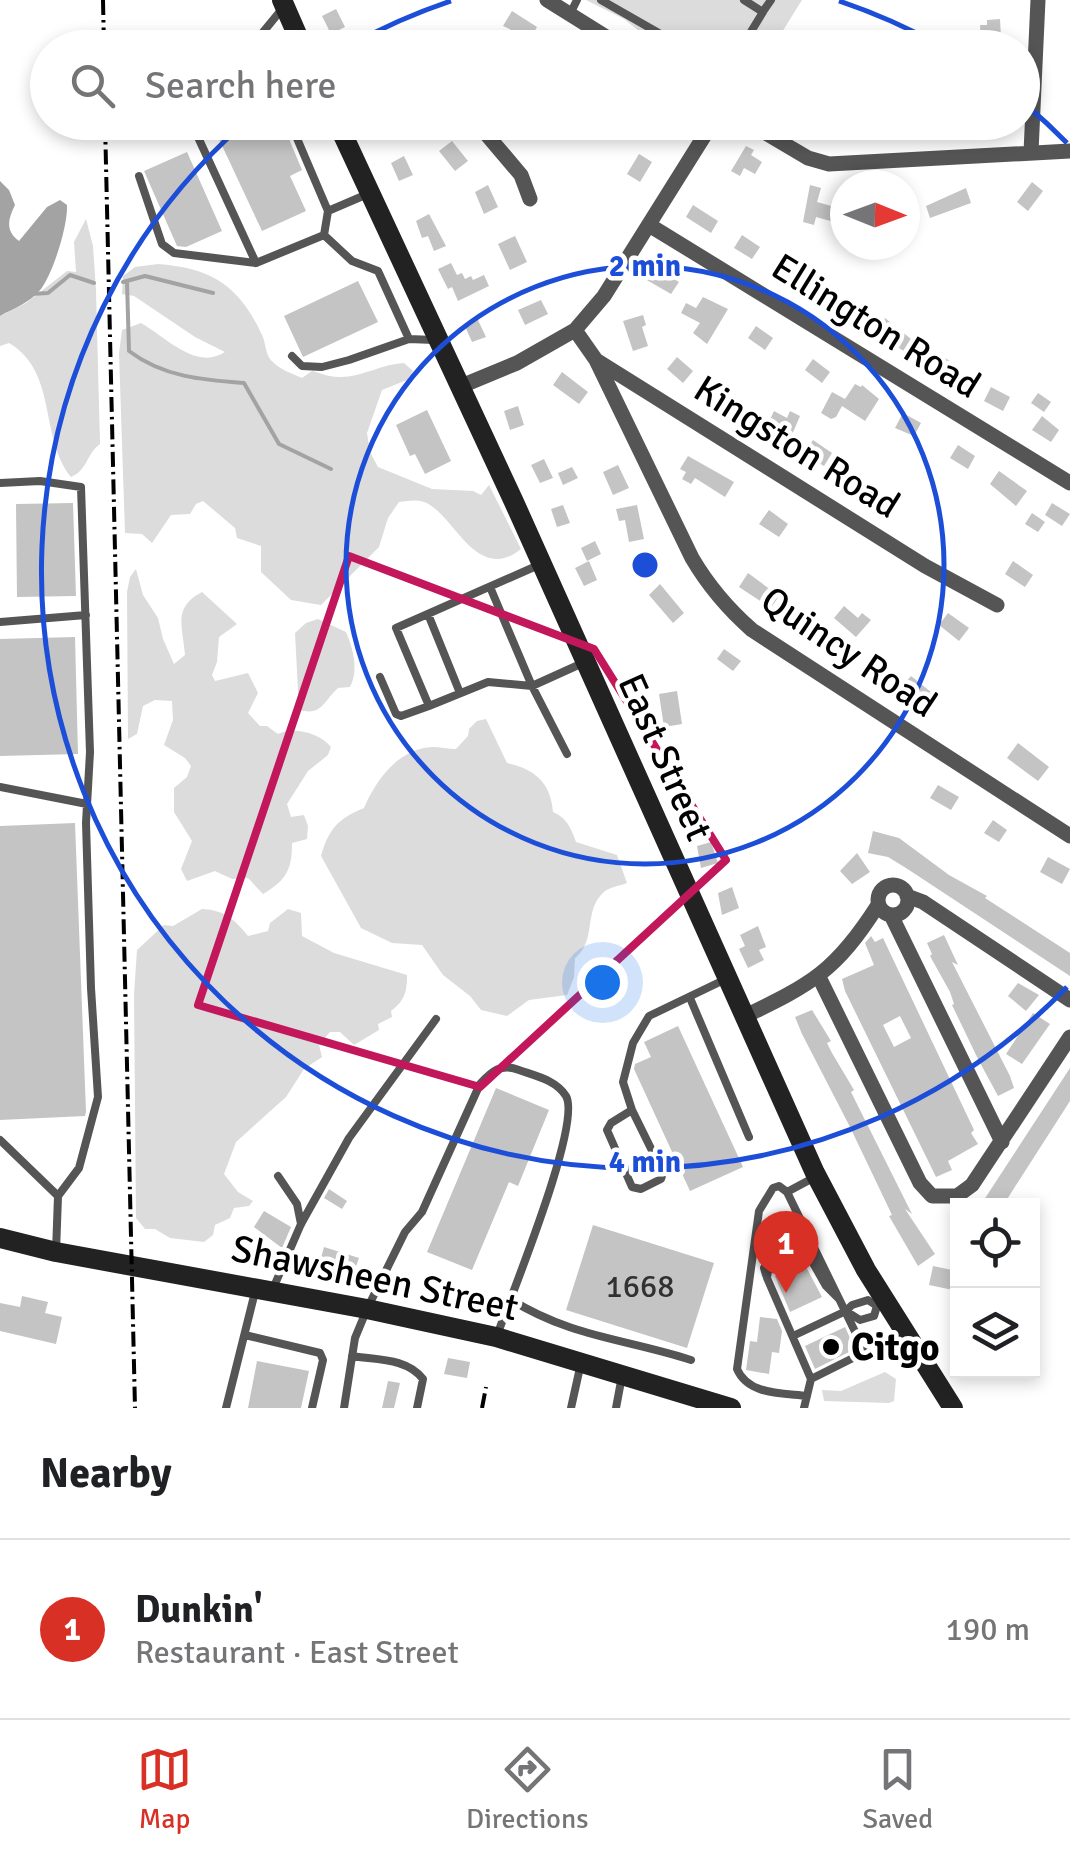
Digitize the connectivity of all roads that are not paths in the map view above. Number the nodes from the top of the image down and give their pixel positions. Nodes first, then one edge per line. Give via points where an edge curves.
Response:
1 (547, 0) edge
2 (602, 0) edge
3 (744, 0) edge
4 (771, 0) edge
5 (1038, 0) edge
6 (283, 3) edge
7 (573, 7) edge
8 (762, 13) junction
9 (263, 30) edge
10 (295, 30) edge
11 (602, 30) edge
12 (653, 30) edge
13 (752, 30) edge
14 (1036, 30) edge
15 (198, 140) edge
16 (298, 140) edge
17 (345, 140) edge
18 (491, 140) edge
19 (701, 140) edge
20 (777, 140) edge
21 (1031, 140) edge
22 (1070, 151) edge
23 (1030, 152) junction
24 (139, 176) dead end
25 (370, 192) junction
26 (530, 200) dead end
27 (328, 211) junction
28 (649, 224) junction
29 (324, 235) junction
30 (256, 262) junction
31 (575, 330) junction
32 (409, 339) junction
33 (436, 340) junction
34 (292, 356) dead end
35 (596, 360) junction
36 (459, 387) junction
37 (1070, 483) edge
38 (0, 484) edge
39 (541, 564) junction
40 (490, 587) junction
41 (997, 605) dead end
42 (428, 614) junction
43 (86, 616) junction
44 (0, 622) edge
45 (585, 662) junction
46 (380, 678) dead end
47 (532, 686) junction
48 (460, 694) junction
49 (429, 706) junction
50 (568, 754) dead end
51 (0, 787) edge
52 (88, 804) junction
53 (1070, 836) edge
54 (907, 896) junction
55 (884, 910) junction
56 (819, 976) junction
57 (726, 980) junction
58 (690, 998) junction
59 (1070, 1000) edge
60 (743, 1017) junction
61 (436, 1019) dead end
62 (1070, 1036) edge
63 (632, 1110) junction
64 (749, 1137) dead end
65 (0, 1140) edge
66 (1002, 1142) junction
67 (278, 1176) dead end
68 (816, 1176) junction
69 (787, 1192) junction
70 (58, 1196) junction
71 (302, 1224) junction
72 (804, 1224) junction
73 (0, 1238) edge
74 (56, 1252) junction
75 (768, 1278) junction
76 (264, 1289) junction
77 (510, 1299) junction
78 (882, 1305) junction
79 (844, 1307) junction
80 (367, 1308) junction
81 (245, 1335) junction
82 (794, 1335) junction
83 (496, 1337) junction
84 (352, 1356) junction
85 (691, 1360) dead end
86 (581, 1363) junction
87 (622, 1376) junction
88 (811, 1379) junction
89 (807, 1396) junction
90 (226, 1408) edge
91 (312, 1408) edge
92 (344, 1408) edge
93 (417, 1408) edge
94 (571, 1408) edge
95 (616, 1408) edge
96 (730, 1408) edge
97 (804, 1408) edge
98 (953, 1408) edge

1 - 7 street
2 - 12 lane
3 - 8 lane
4 - 8 lane
5 - 14 street
6 - 9 lane
6 - 10 main road
7 - 11 street
8 - 13 lane
15 - 30 lane
16 - 27 lane
17 - 25 main road, East Street
18 - 26 street via 520,174
19 - 28 street
20 - 23 street via 829,164
21 - 23 street
22 - 23 street
24 - 30 lane via 162,244 174,253
25 - 27 lane
25 - 33 main road, East Street
27 - 29 lane
28 - 31 street
28 - 37 street, Ellington Road
29 - 30 lane
29 - 32 lane via 352,261 378,271
31 - 35 street, Kingston Road
31 - 36 street
32 - 33 lane
32 - 34 lane via 322,367 302,366
33 - 36 main road, East Street
35 - 41 street, Kingston Road
35 - 53 street, Quincy Road via 692,558 730,610
36 - 39 main road, East Street
38 - 43 lane via 81,488
39 - 40 lane
39 - 45 main road, East Street
40 - 42 lane
40 - 47 lane
42 - 48 lane
42 - 49 lane via 396,628
43 - 44 lane
43 - 52 lane
45 - 47 lane
45 - 57 main road, East Street
46 - 49 lane via 396,714
47 - 48 lane via 488,682
47 - 50 lane
48 - 49 lane
51 - 52 lane
52 - 70 lane via 98,1098 79,1168
54 - 55 street via 904,910
54 - 55 street via 888,886 880,891
54 - 59 street
55 - 56 street
55 - 66 street
56 - 60 street
56 - 66 street via 926,1191 948,1198 966,1192
57 - 58 lane
57 - 60 main road, East Street
58 - 63 lane via 649,1016 633,1044 623,1082
58 - 64 lane
60 - 68 main road, East Street
61 - 71 lane via 350,1138
62 - 66 street
63 - 63 lane via 663,1173 641,1189 632,1188 607,1130
65 - 70 lane
67 - 71 lane
68 - 69 lane
68 - 78 main road, East Street
69 - 72 lane
69 - 89 lane via 776,1186 762,1200 737,1369 750,1386
70 - 74 lane
71 - 76 lane
72 - 75 lane via 796,1246 766,1263
72 - 79 lane
73 - 74 main road, Shawsheen Street
74 - 76 main road, Shawsheen Street
75 - 79 lane via 772,1267 804,1254
75 - 82 lane
76 - 80 main road, Shawsheen Street
76 - 81 lane
77 - 80 lane via 570,1117 568,1098 555,1083 510,1066 492,1070 480,1084 422,1212
77 - 83 lane
77 - 85 lane via 543,1320
78 - 79 lane via 868,1300
78 - 79 lane via 860,1320
78 - 98 main road, East Street
79 - 82 lane
79 - 88 lane via 866,1352
80 - 83 main road, Shawsheen Street
80 - 84 lane
81 - 90 lane
81 - 91 lane via 320,1354
82 - 88 lane
83 - 86 main road, Shawsheen Street
84 - 92 lane
84 - 93 lane via 415,1369 422,1380
86 - 87 main road, Shawsheen Street
86 - 94 lane
87 - 95 lane
87 - 96 main road, Shawsheen Street
88 - 89 lane
89 - 97 lane

